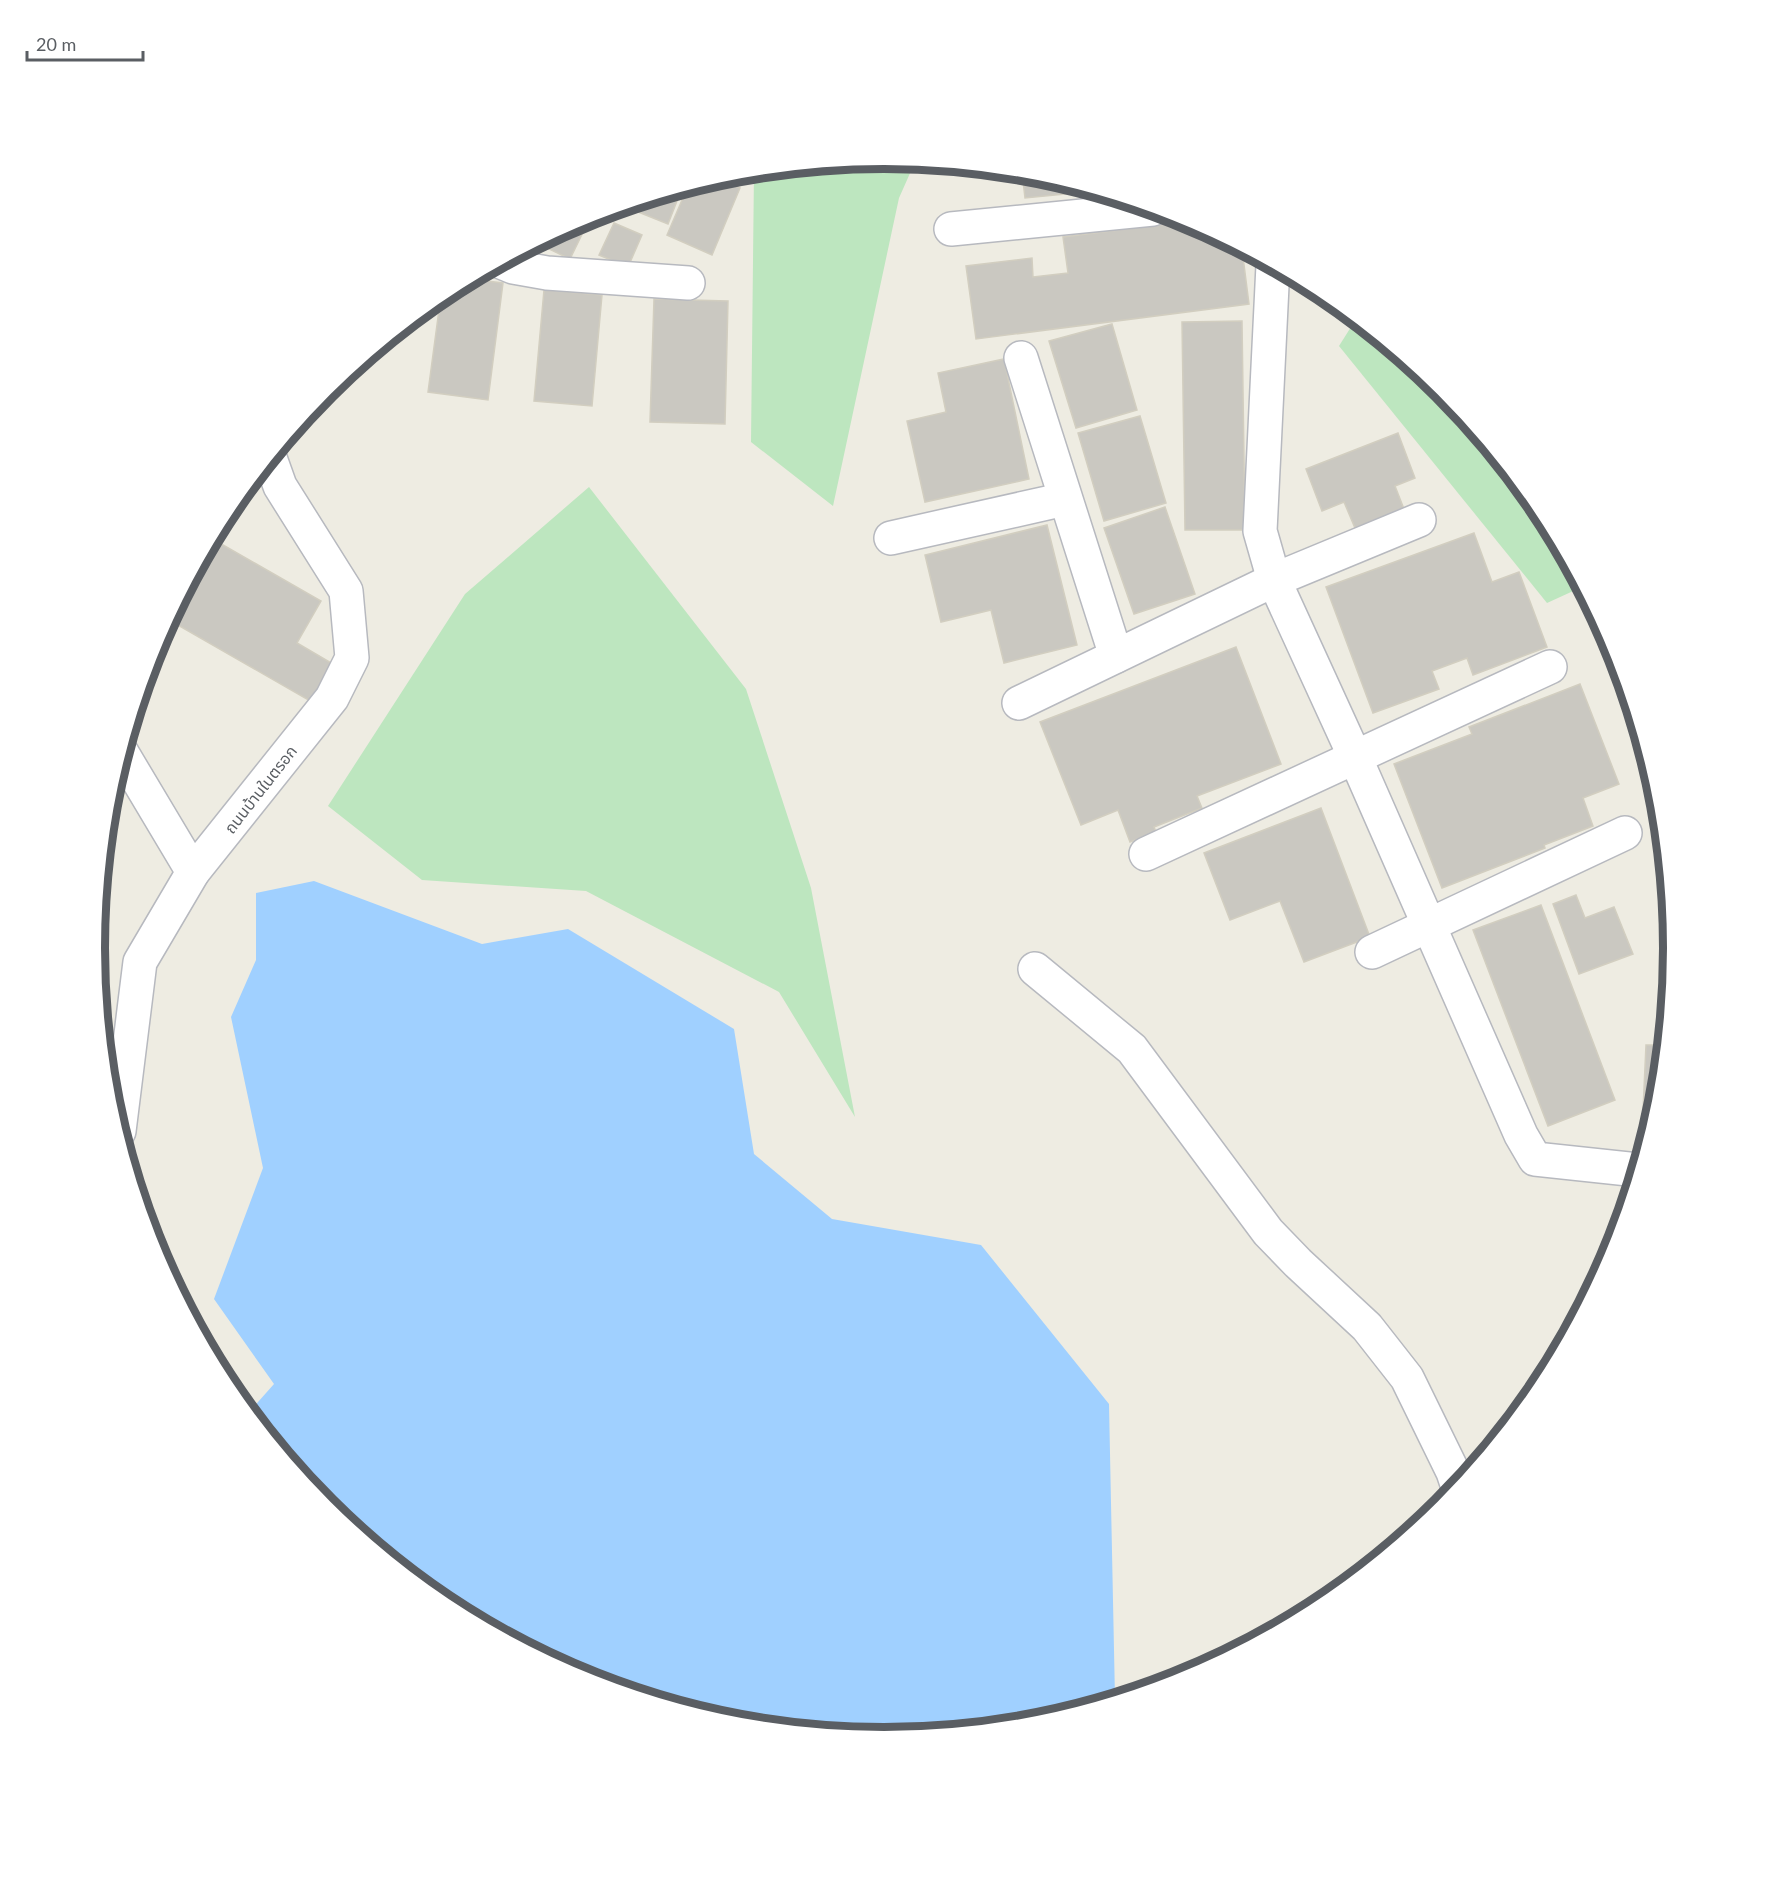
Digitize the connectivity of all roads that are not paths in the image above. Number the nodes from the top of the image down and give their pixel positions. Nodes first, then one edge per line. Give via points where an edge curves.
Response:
1 (1134, 210) edge
2 (951, 229) dead end
3 (509, 265) edge
4 (1274, 273) edge
5 (688, 283) dead end
6 (1021, 358) dead end
7 (273, 466) edge
8 (1065, 499) junction
9 (1419, 520) dead end
10 (891, 538) dead end
11 (1274, 580) junction
12 (1116, 656) junction
13 (1550, 667) dead end
14 (1019, 703) dead end
15 (1355, 757) junction
16 (128, 763) edge
17 (1625, 833) dead end
18 (1146, 854) dead end
19 (193, 872) junction
20 (1429, 925) junction
21 (1372, 952) dead end
22 (1035, 969) dead end
23 (118, 1086) edge
24 (1630, 1169) edge
25 (1455, 1478) edge

1 - 2 street
3 - 5 street via 548,273
4 - 11 street via 1260,531
6 - 8 street
7 - 19 street, ถนนบ้านในตรอก via 280,486 345,591 352,658 332,698
8 - 10 street
8 - 12 street
9 - 11 street
11 - 12 street
11 - 15 street
12 - 14 street
13 - 15 street
15 - 18 street
15 - 20 street
16 - 19 street
17 - 20 street
19 - 23 street, ถนนบ้านในตรอก via 140,962
20 - 21 street
20 - 24 street via 1521,1136 1535,1159
22 - 25 street via 1132,1049 1268,1232 1367,1327 1407,1378

